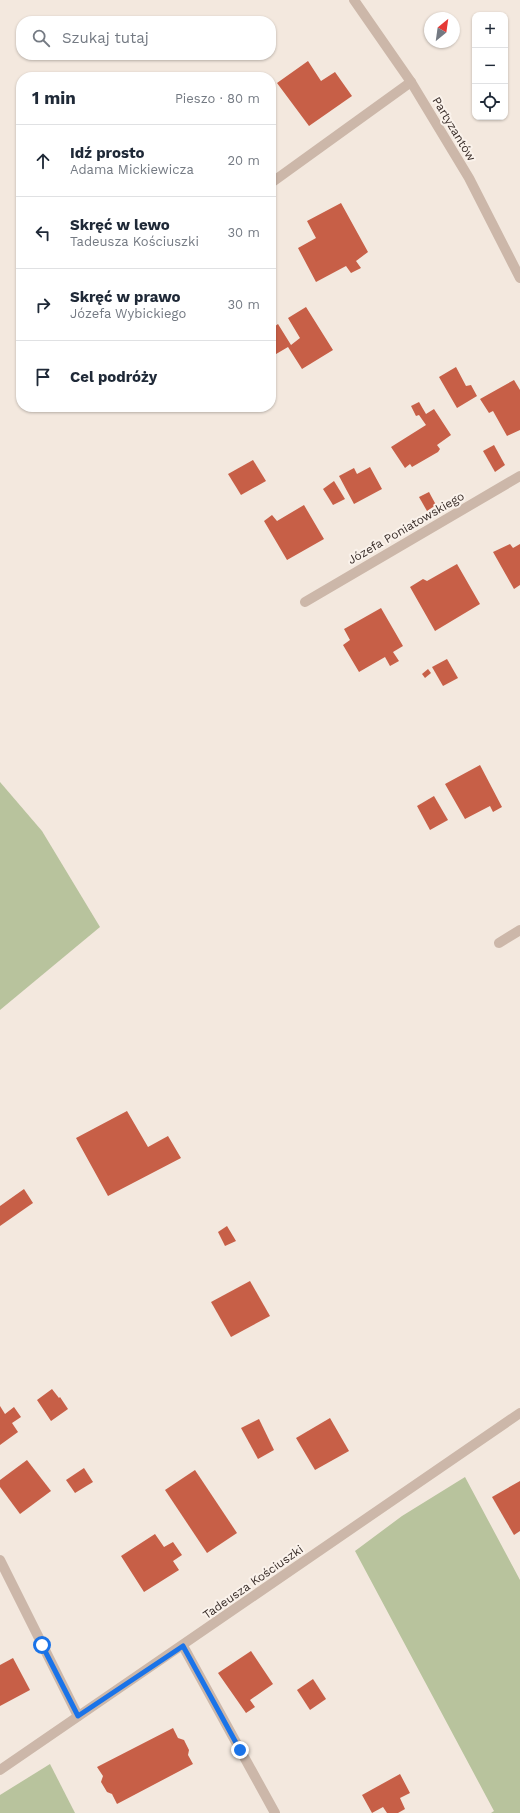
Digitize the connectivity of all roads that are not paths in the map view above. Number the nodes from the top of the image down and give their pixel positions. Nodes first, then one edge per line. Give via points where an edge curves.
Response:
1 (354, 0) edge
2 (411, 82) junction
3 (276, 179) edge
4 (520, 278) edge
5 (520, 476) edge
6 (305, 602) dead end
7 (520, 930) edge
8 (499, 943) dead end
9 (520, 1413) edge
10 (0, 1560) edge
11 (183, 1646) junction
12 (78, 1716) junction
13 (0, 1770) edge
14 (275, 1813) edge

1 - 2 street, Partyzantów
2 - 3 street
2 - 4 street, Partyzantów via 469,178
5 - 6 street, Józefa Poniatowskiego
7 - 8 street
9 - 11 street, Tadeusza Kościuszki
10 - 12 street
11 - 12 street, Tadeusza Kościuszki
11 - 14 street
12 - 13 street, Tadeusza Kościuszki

